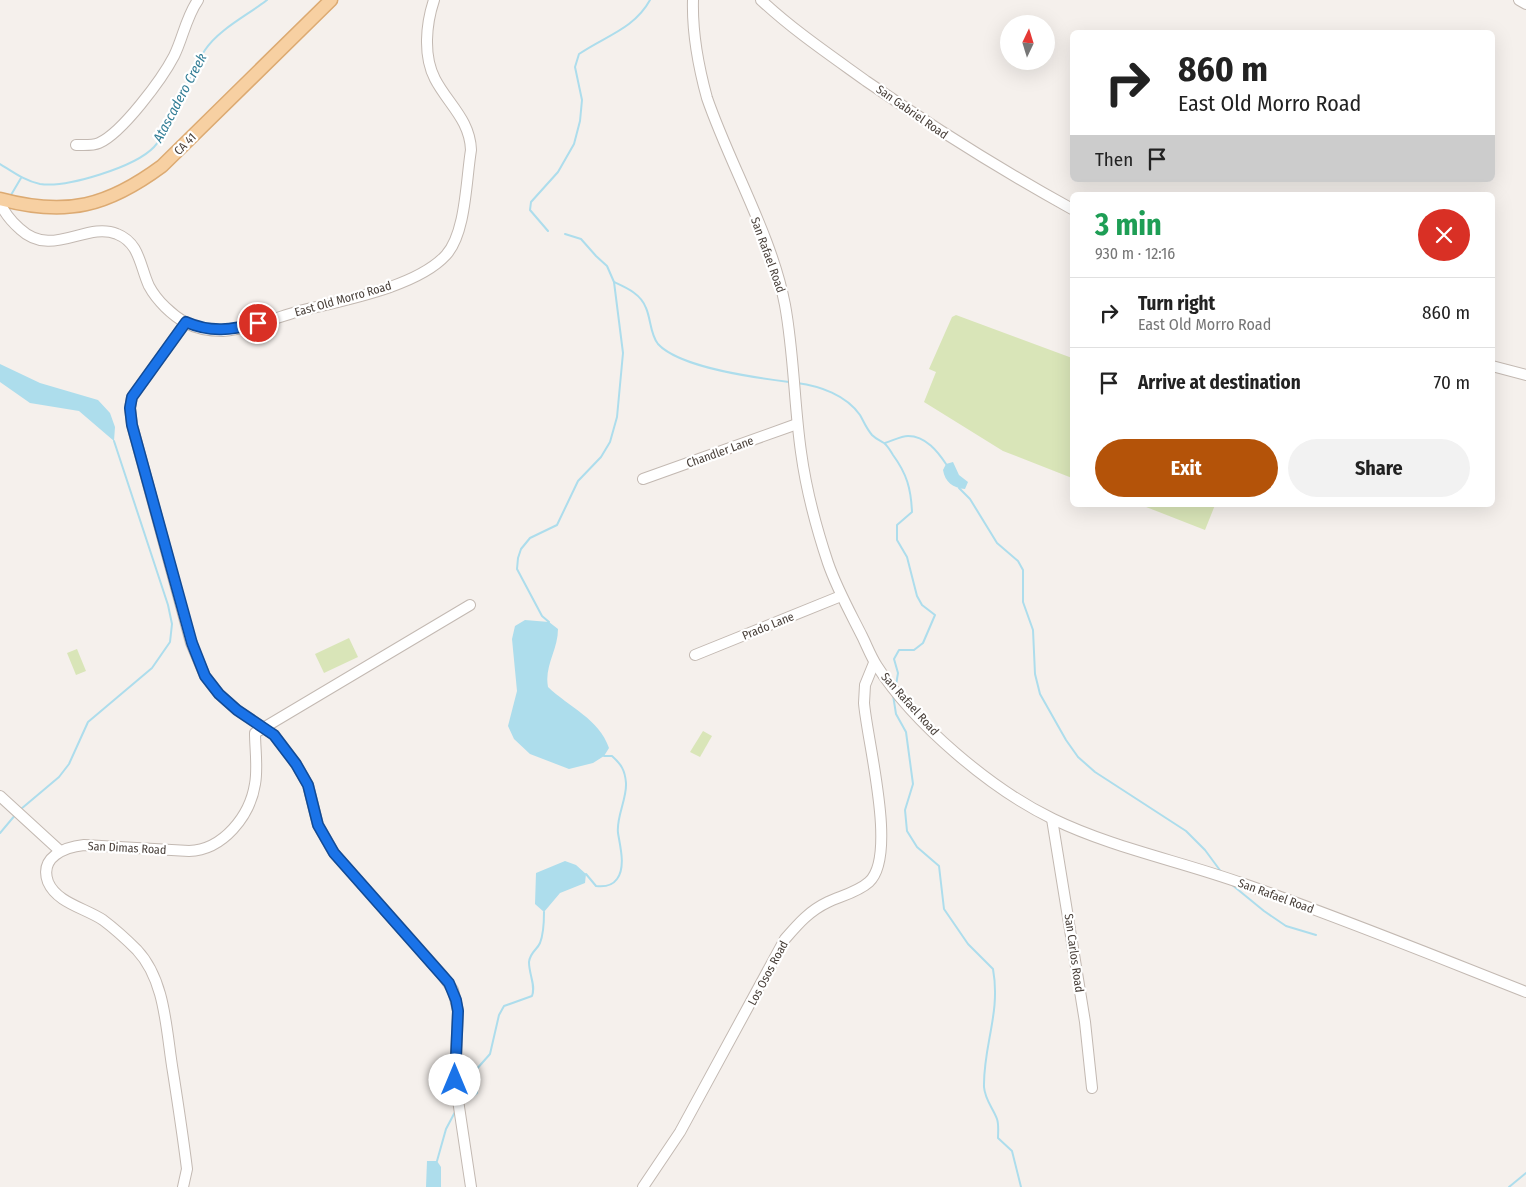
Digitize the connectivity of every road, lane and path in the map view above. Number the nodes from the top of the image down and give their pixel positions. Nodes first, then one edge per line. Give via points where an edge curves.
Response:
1 (198, 0) edge
2 (331, 0) edge
3 (434, 0) edge
4 (692, 0) edge
5 (761, 0) edge
6 (1519, 0) edge
7 (1526, 4) edge
8 (76, 145) dead end
9 (0, 201) edge
10 (1070, 208) edge
11 (186, 322) junction
12 (1495, 367) edge
13 (1526, 374) edge
14 (797, 424) junction
15 (643, 479) dead end
16 (841, 596) junction
17 (470, 605) dead end
18 (695, 655) dead end
19 (874, 663) junction
20 (263, 728) junction
21 (0, 796) edge
22 (1052, 819) junction
23 (59, 850) junction
24 (1526, 992) edge
25 (1092, 1088) dead end
26 (184, 1187) edge
27 (471, 1187) edge
28 (643, 1187) edge

1 - 8 street via 171,62 129,118 98,143
2 - 9 main road, CA 41 / CA 41 via 162,166 134,186 102,200 70,207 38,207
3 - 11 street, East Old Morro Road via 427,34 430,65 471,138 460,228 447,254 428,270 408,280 247,326 214,330
4 - 14 street, San Rafael Road via 694,40 707,98 780,286
5 - 10 street, San Gabriel Road via 797,32 932,127
6 - 7 street
9 - 11 street, East Old Morro Road via 12,222 34,239 50,241 102,232 122,236 136,250 155,296
11 - 20 street via 132,397 130,416 196,656 205,676 219,694
12 - 13 street
14 - 15 street, Chandler Lane
14 - 16 street, San Rafael Road via 807,487 828,564
16 - 18 street, Prado Lane
16 - 19 street, San Rafael Road
17 - 20 street
19 - 22 street, San Rafael Road via 918,715 968,763
19 - 28 street, Los Osos Road via 865,685 864,703 880,815 882,850 878,872 868,884 815,909 785,939 680,1132
20 - 23 street, San Dimas Road via 256,733 256,781 251,797 238,823 216,843 197,851 84,845
20 - 27 street via 274,735 304,777 318,825 334,853 453,990 458,1011 455,1080
21 - 23 street
22 - 24 street, San Rafael Road via 1116,844 1241,883 1338,918
22 - 25 street, San Carlos Road via 1085,1022
23 - 26 street via 50,861 46,875 52,888 58,896 102,919 120,933 145,960 156,982 162,1001 188,1169

